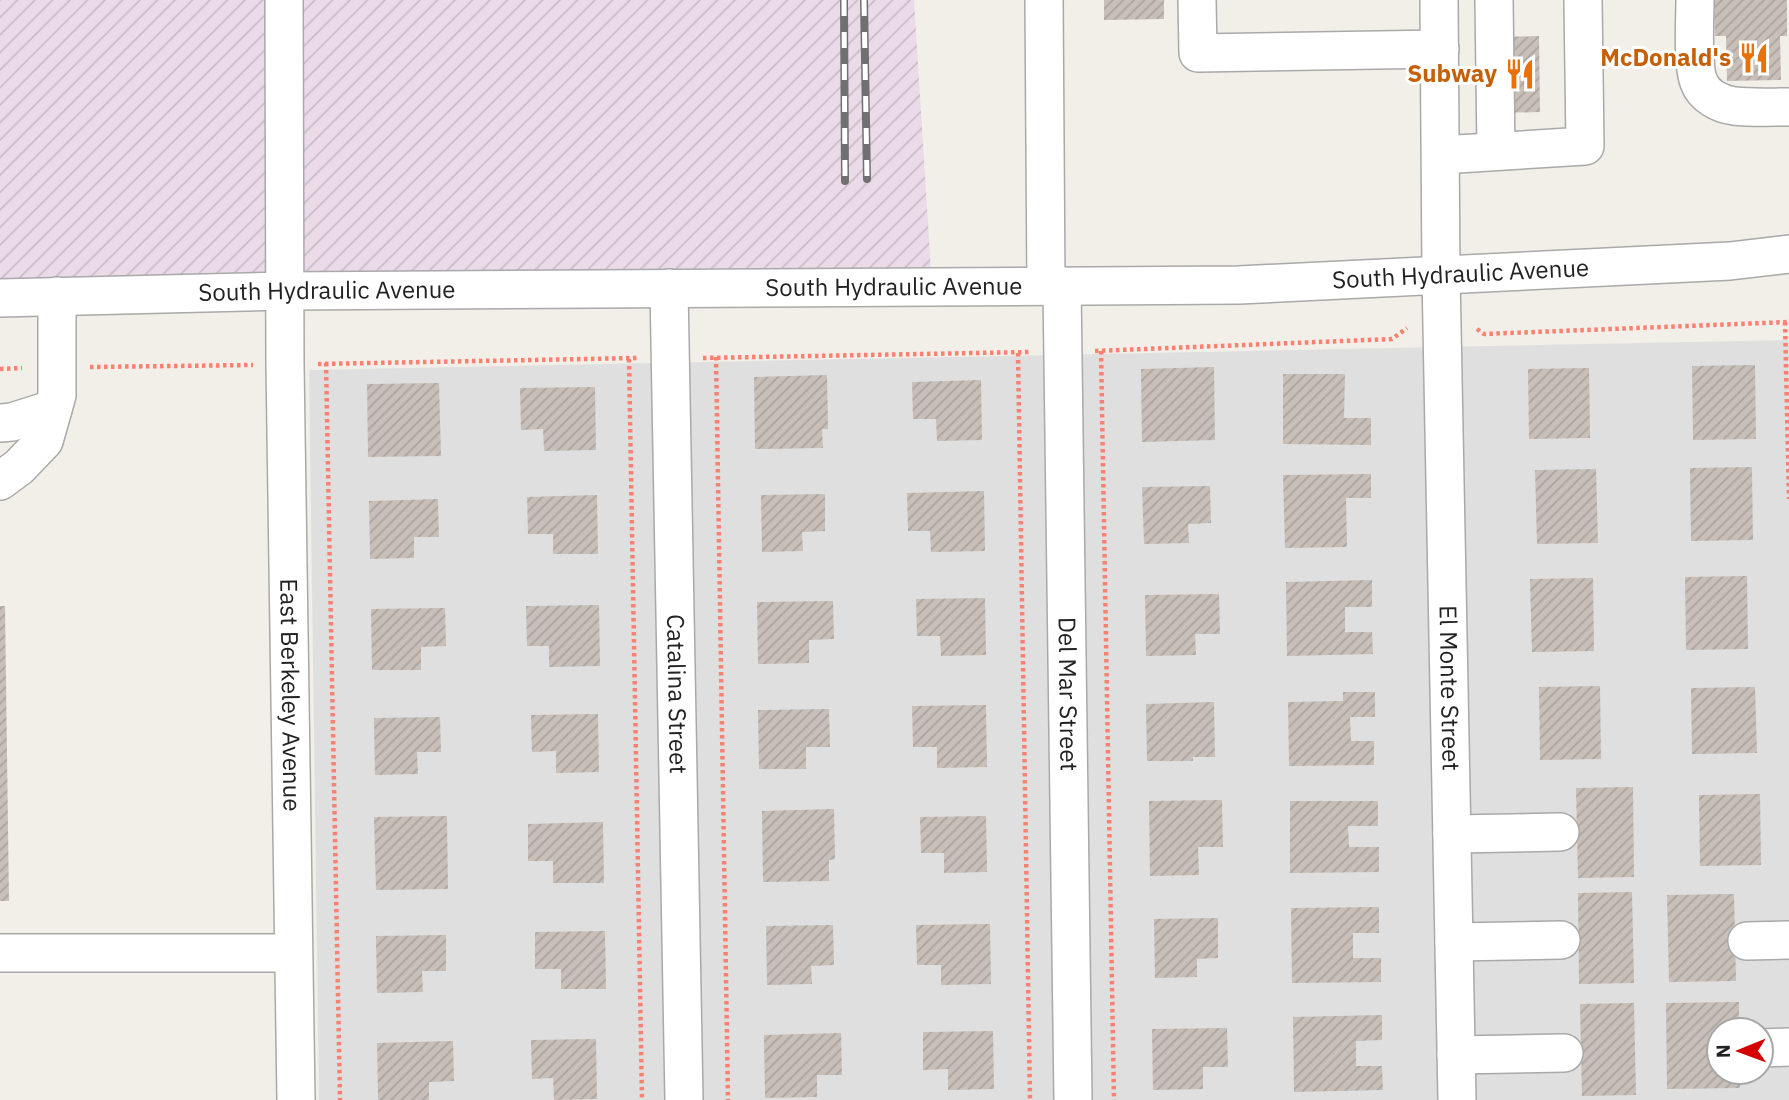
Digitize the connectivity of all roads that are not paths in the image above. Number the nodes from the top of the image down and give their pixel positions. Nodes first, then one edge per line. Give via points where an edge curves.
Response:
1 (284, 0) edge
2 (1044, 0) edge
3 (1196, 0) edge
4 (1439, 0) edge
5 (1494, 0) edge
6 (1583, 0) edge
7 (1695, 0) edge
8 (1440, 49) junction
9 (1789, 107) edge
10 (1496, 151) junction
11 (1441, 155) junction
12 (1789, 254) edge
13 (1441, 275) junction
14 (1054, 286) junction
15 (669, 288) junction
16 (284, 291) junction
17 (57, 296) junction
18 (0, 298) edge
19 (53, 409) junction
20 (0, 423) edge
21 (0, 481) edge
22 (1560, 832) dead end
23 (1452, 834) junction
24 (1561, 940) dead end
25 (1789, 940) edge
26 (1746, 941) dead end
27 (1454, 942) junction
28 (0, 953) edge
29 (292, 953) junction
30 (1564, 1053) dead end
31 (1457, 1055) junction
32 (296, 1100) edge
33 (684, 1100) edge
34 (1073, 1100) edge
35 (1457, 1100) edge

1 - 16 street, East Berkeley Avenue
2 - 14 street, Del Mar Street
3 - 8 street via 1198,53
4 - 8 street, El Monte Street
5 - 10 street
6 - 10 street via 1585,146
7 - 9 street via 1698,82 1707,95 1734,106
8 - 11 street, El Monte Street
10 - 11 street
11 - 13 street, El Monte Street
12 - 13 street, South Hydraulic Avenue
13 - 14 street, South Hydraulic Avenue via 1239,285
13 - 23 street, El Monte Street
14 - 15 street, South Hydraulic Avenue
14 - 34 street, Del Mar Street via 1063,352
15 - 16 street, South Hydraulic Avenue
15 - 33 street, Catalina Street
16 - 17 street, South Hydraulic Avenue
16 - 29 street, East Berkeley Avenue
17 - 18 street, South Hydraulic Avenue
17 - 19 street via 57,395
19 - 20 street
19 - 21 street via 44,441
22 - 23 street
23 - 27 street, El Monte Street
24 - 27 street
25 - 26 street
27 - 31 street, El Monte Street
28 - 29 street
29 - 32 street, East Berkeley Avenue
30 - 31 street
31 - 35 street, El Monte Street

